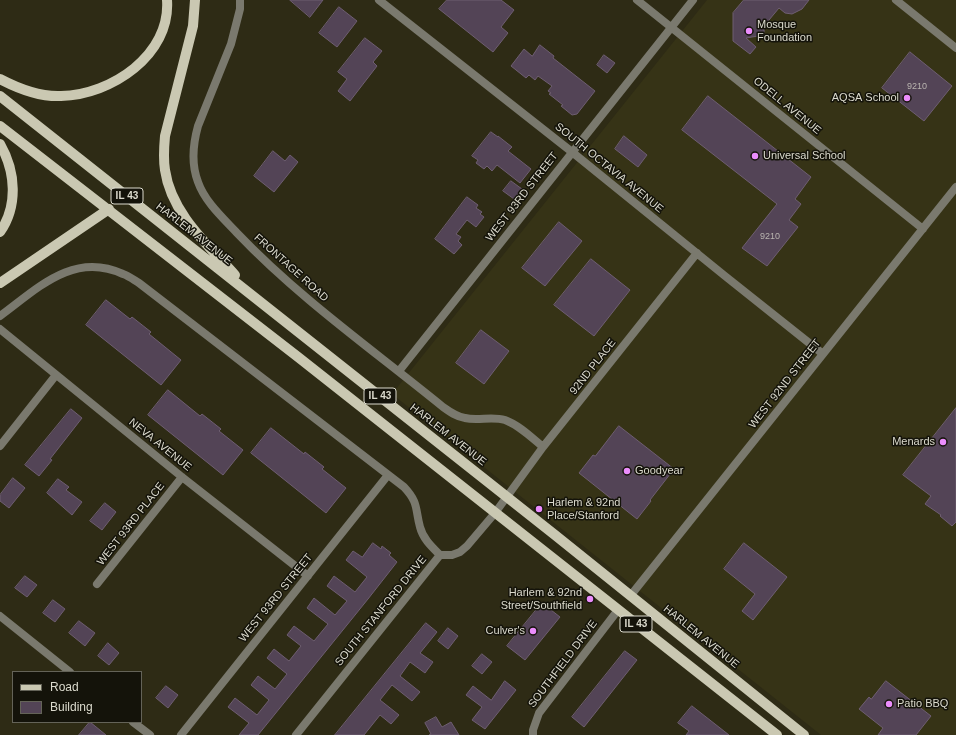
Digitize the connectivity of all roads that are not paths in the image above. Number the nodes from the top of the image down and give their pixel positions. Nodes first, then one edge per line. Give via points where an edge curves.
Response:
1 (167, 0) edge
2 (195, 0) edge
3 (240, 0) edge
4 (379, 0) edge
5 (637, 0) edge
6 (693, 0) edge
7 (896, 0) edge
8 (672, 27) junction
9 (956, 48) edge
10 (0, 79) edge
11 (0, 96) edge
12 (0, 126) edge
13 (0, 144) edge
14 (572, 152) junction
15 (956, 187) edge
16 (109, 209) junction
17 (923, 229) junction
18 (0, 232) edge
19 (697, 253) junction
20 (0, 283) edge
21 (254, 296) junction
22 (0, 316) edge
23 (0, 329) edge
24 (823, 354) junction
25 (399, 371) junction
26 (56, 375) junction
27 (0, 446) edge
28 (543, 447) junction
29 (388, 475) junction
30 (182, 477) junction
31 (507, 496) junction
32 (495, 513) junction
33 (440, 555) junction
34 (308, 576) junction
35 (96, 584) dead end
36 (631, 596) junction
37 (618, 610) junction
38 (0, 616) edge
39 (69, 671) edge
40 (134, 723) edge
41 (150, 735) edge
42 (181, 735) edge
43 (296, 735) edge
44 (533, 735) edge
45 (777, 735) edge
46 (804, 735) edge

1 - 10 main road via 168,9 164,24 150,54 123,76 102,87 81,94 40,95
2 - 21 main road via 193,26 165,136 165,170 170,190 191,226
3 - 25 street, FRONTAGE ROAD via 231,44 195,139 194,169 198,183 206,198 222,217 303,297
4 - 14 street, SOUTH OCTAVIA AVENUE
5 - 8 street, ODELL AVENUE
6 - 8 street, WEST 93RD STREET
7 - 9 street
8 - 14 street, WEST 93RD STREET
8 - 17 street, ODELL AVENUE
11 - 21 main road, HARLEM AVENUE / IL 43
12 - 16 main road, IL 43
13 - 18 main road via 8,162 14,187 10,213
14 - 19 street, SOUTH OCTAVIA AVENUE
14 - 25 street, WEST 93RD STREET
15 - 17 street, WEST 92ND STREET
16 - 20 main road
16 - 32 main road, IL 43
17 - 24 street, WEST 92ND STREET
19 - 24 street, SOUTH OCTAVIA AVENUE
19 - 28 street, 92ND PLACE
21 - 31 main road, HARLEM AVENUE / IL 43
22 - 29 street via 62,272 91,267 123,273
23 - 26 street, NEVA AVENUE
24 - 36 street, WEST 92ND STREET
25 - 28 street, FRONTAGE ROAD via 454,414 465,418 497,418 507,421
26 - 27 street
26 - 30 street, NEVA AVENUE
28 - 31 street, 92ND PLACE
29 - 33 street via 412,496 423,536
29 - 34 street, WEST 93RD STREET
30 - 34 street, NEVA AVENUE
30 - 35 street, WEST 93RD PLACE
31 - 32 street, SOUTH STANFORD DRIVE
31 - 36 main road, HARLEM AVENUE / IL 43
32 - 33 street, SOUTH STANFORD DRIVE via 460,552
32 - 37 main road, IL 43
33 - 43 street, SOUTH STANFORD DRIVE
34 - 42 street, WEST 93RD STREET
36 - 46 main road, HARLEM AVENUE / IL 43
37 - 44 street, SOUTHFIELD DRIVE via 539,713
37 - 45 main road, IL 43
38 - 39 street
40 - 41 street

